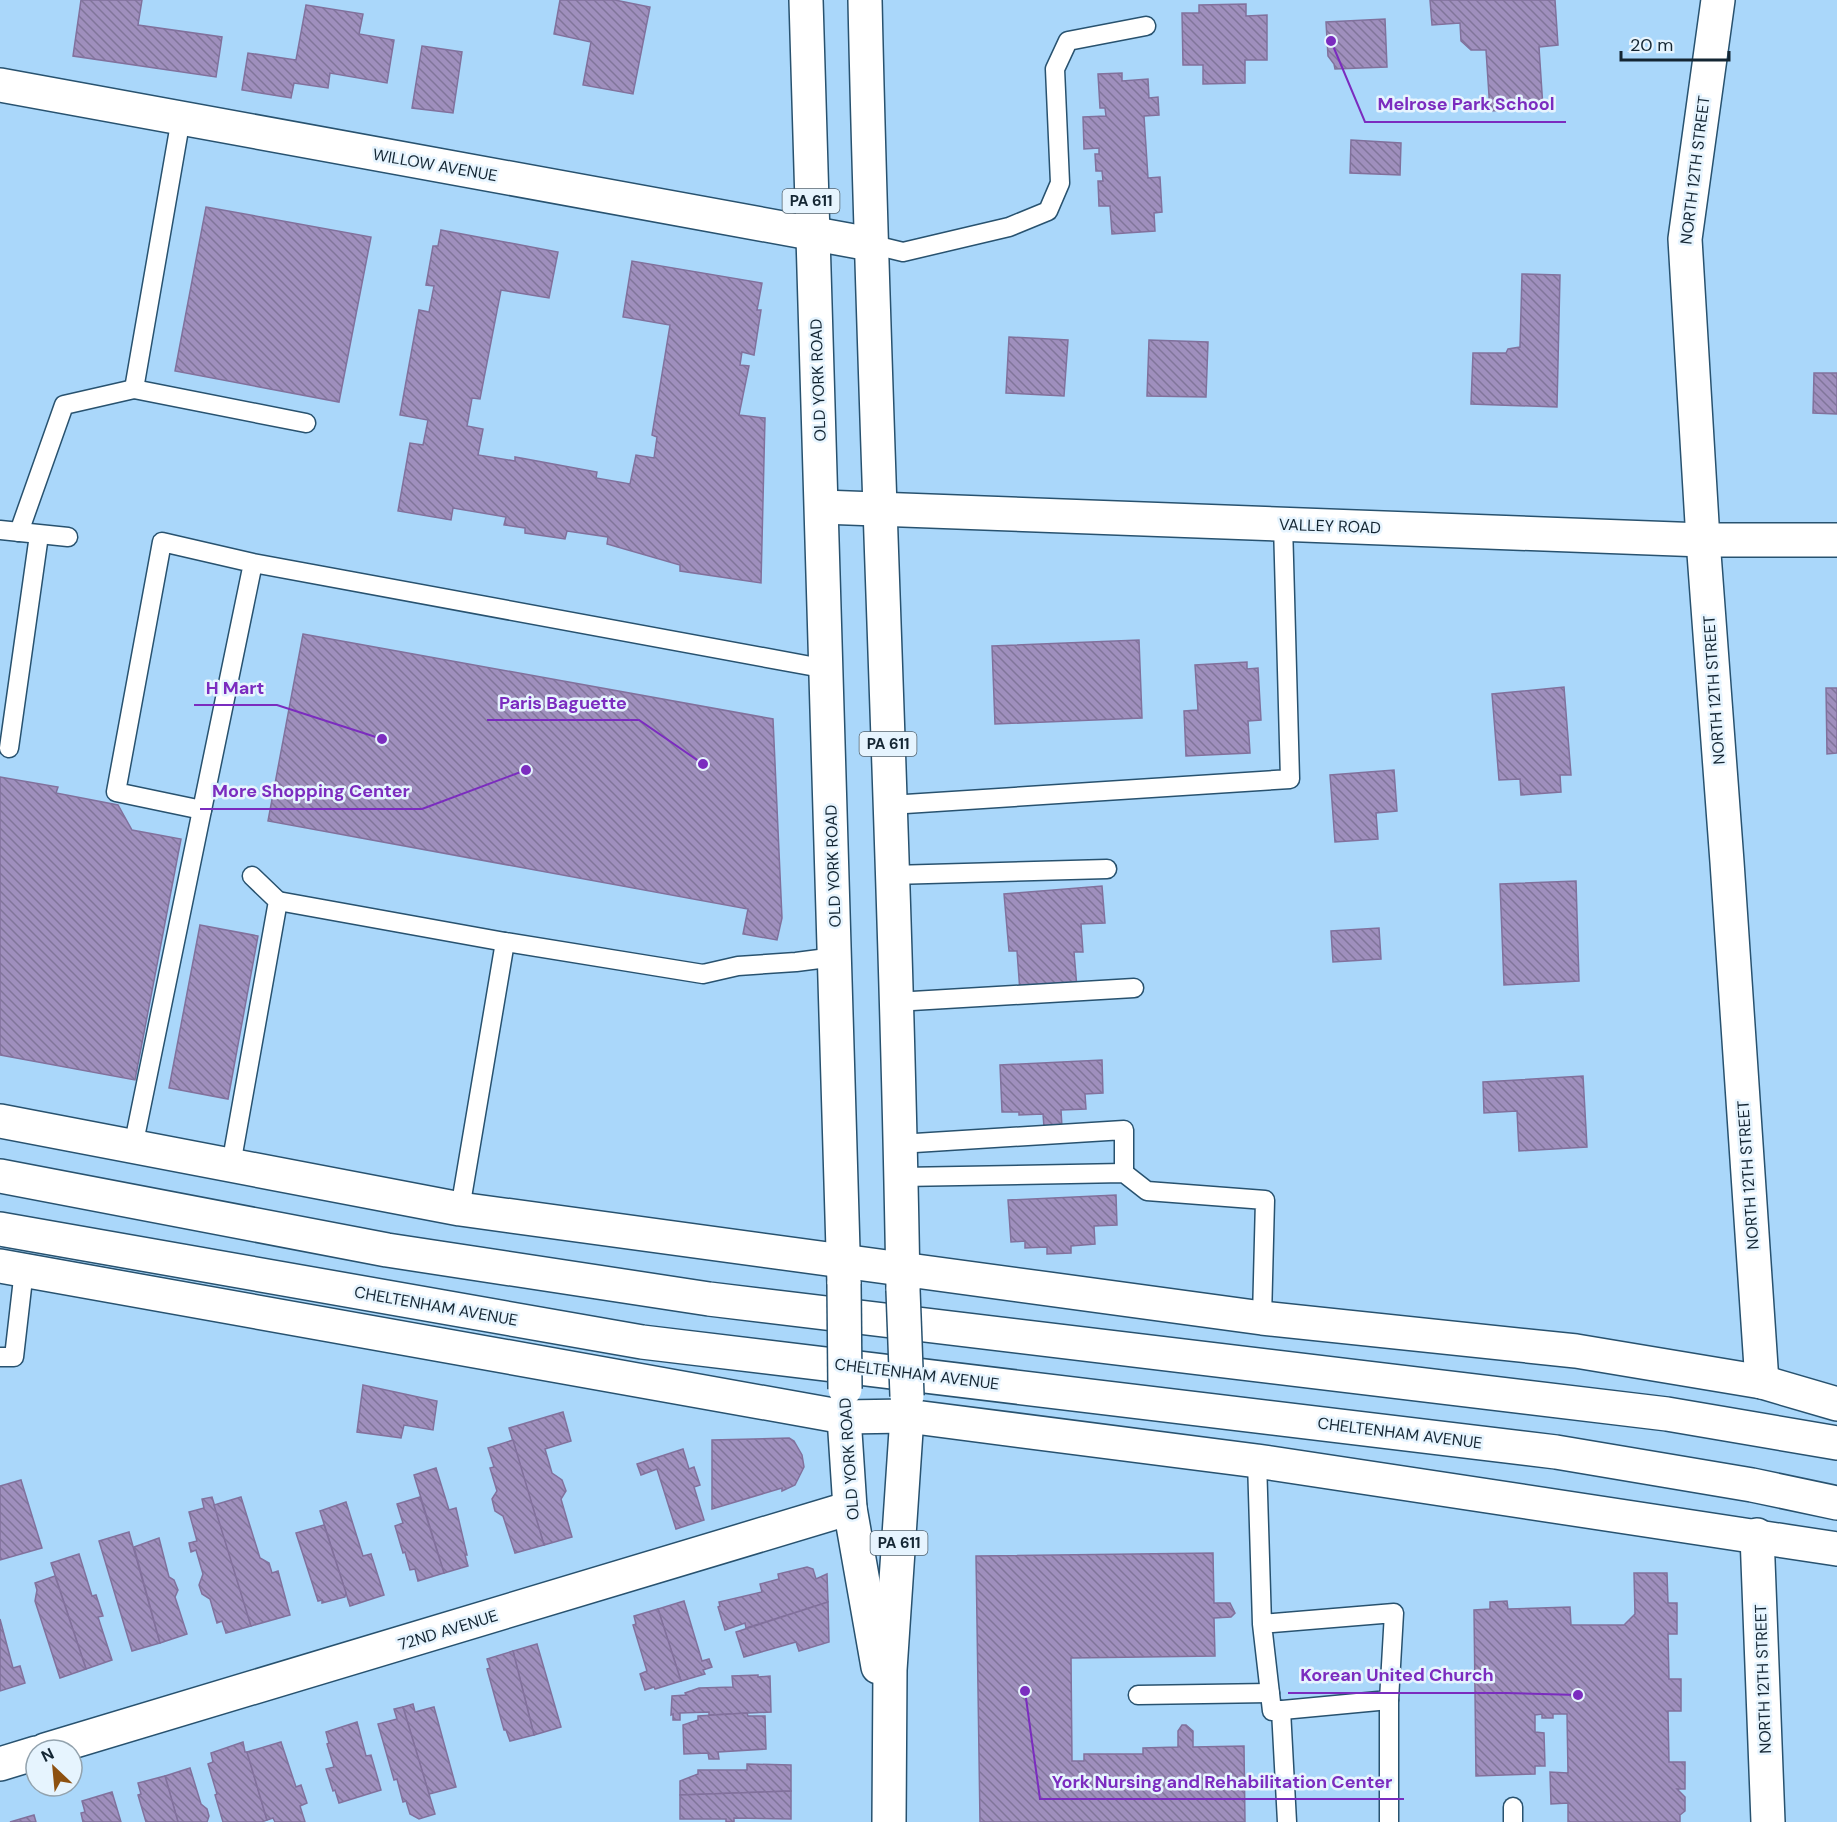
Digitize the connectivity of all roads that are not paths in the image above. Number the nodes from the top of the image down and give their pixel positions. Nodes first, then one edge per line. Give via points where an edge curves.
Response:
1 (806, 0) edge
2 (866, 0) edge
3 (1718, 0) edge
4 (1146, 26) dead end
5 (0, 85) edge
6 (181, 118) junction
7 (812, 233) junction
8 (870, 244) junction
9 (134, 389) junction
10 (306, 423) dead end
11 (822, 507) junction
12 (881, 509) junction
13 (1283, 524) junction
14 (0, 530) edge
15 (20, 532) junction
16 (39, 535) junction
17 (68, 537) dead end
18 (1703, 540) junction
19 (1837, 540) edge
20 (253, 563) junction
21 (827, 669) junction
22 (9, 748) dead end
23 (890, 805) junction
24 (202, 810) junction
25 (1107, 869) dead end
26 (892, 875) junction
27 (252, 876) dead end
28 (278, 902) junction
29 (505, 942) junction
30 (835, 957) junction
31 (1134, 988) dead end
32 (895, 1002) junction
33 (0, 1121) edge
34 (899, 1144) junction
35 (134, 1146) junction
36 (231, 1165) junction
37 (1124, 1173) junction
38 (0, 1176) edge
39 (901, 1177) junction
40 (460, 1209) junction
41 (0, 1229) edge
42 (12, 1268) edge
43 (844, 1273) junction
44 (903, 1279) junction
45 (1262, 1318) junction
46 (0, 1357) edge
47 (1762, 1382) junction
48 (844, 1403) junction
49 (1837, 1404) edge
50 (907, 1406) junction
51 (1837, 1443) edge
52 (1257, 1461) junction
53 (1837, 1503) edge
54 (850, 1508) junction
55 (1757, 1535) junction
56 (1837, 1549) edge
57 (1263, 1624) junction
58 (1270, 1693) junction
59 (1138, 1695) dead end
60 (1389, 1700) junction
61 (1281, 1710) junction
62 (889, 1728) junction
63 (84, 1738) edge
64 (24, 1757) edge
65 (0, 1764) edge
66 (889, 1822) edge
67 (1287, 1822) edge
68 (1389, 1822) edge
69 (1768, 1822) edge

1 - 7 main road, OLD YORK ROAD / PA 611
2 - 8 main road, OLD YORK ROAD / PA 611
3 - 18 main road, NORTH 12TH STREET via 1685,239
4 - 8 lane via 1068,41 1055,69 1060,183 1048,211 1009,228 903,252
5 - 6 main road, WILLOW AVENUE
6 - 7 main road, WILLOW AVENUE
6 - 9 lane
7 - 8 main road, WILLOW AVENUE
7 - 11 main road, OLD YORK ROAD / PA 611
8 - 12 main road, OLD YORK ROAD / PA 611
9 - 10 lane
9 - 15 lane via 64,405
11 - 12 main road, VALLEY ROAD
11 - 21 main road, OLD YORK ROAD / PA 611
12 - 13 main road, VALLEY ROAD
12 - 23 main road, OLD YORK ROAD / PA 611
13 - 18 main road, VALLEY ROAD
13 - 23 lane via 1290,779
14 - 15 lane
15 - 16 lane
16 - 17 lane
16 - 22 lane
18 - 19 main road, VALLEY ROAD
18 - 47 main road, NORTH 12TH STREET
20 - 21 lane
20 - 24 lane
20 - 24 lane via 162,542 116,792
21 - 30 main road, OLD YORK ROAD / PA 611
23 - 26 main road, OLD YORK ROAD / PA 611
24 - 35 lane
25 - 26 lane
26 - 32 main road, OLD YORK ROAD / PA 611
27 - 28 lane
28 - 29 lane
28 - 36 lane
29 - 30 lane via 703,974 738,966
29 - 40 lane
30 - 43 main road, OLD YORK ROAD / PA 611
31 - 32 lane
32 - 34 main road, OLD YORK ROAD / PA 611
33 - 35 main road
34 - 37 lane via 1124,1130
34 - 39 main road, OLD YORK ROAD / PA 611
35 - 36 main road
36 - 40 main road
37 - 39 lane
37 - 45 lane via 1147,1191 1265,1200
38 - 51 main road via 387,1250 698,1297 1667,1414
39 - 44 main road, OLD YORK ROAD / PA 611
40 - 43 main road
41 - 53 main road, CHELTENHAM AVENUE via 642,1342 1556,1452
42 - 46 lane via 14,1358
42 - 48 main road
43 - 44 main road
43 - 48 main road, OLD YORK ROAD / PA 611, bridge
44 - 45 main road
44 - 50 main road, OLD YORK ROAD / PA 611, bridge
45 - 47 main road via 1576,1351
47 - 49 main road
48 - 50 main road
48 - 54 main road, OLD YORK ROAD / PA 611
50 - 52 main road
50 - 62 main road, OLD YORK ROAD / PA 611
52 - 55 main road
52 - 57 lane
54 - 62 main road, OLD YORK ROAD / PA 611
54 - 63 main road, 72ND AVENUE
55 - 56 main road
55 - 69 main road, NORTH 12TH STREET
57 - 58 lane
57 - 60 lane via 1394,1613
58 - 59 lane
58 - 61 lane via 1272,1711
60 - 61 lane
60 - 68 lane
61 - 67 lane
62 - 66 main road, OLD YORK ROAD / PA 611
64 - 65 main road

